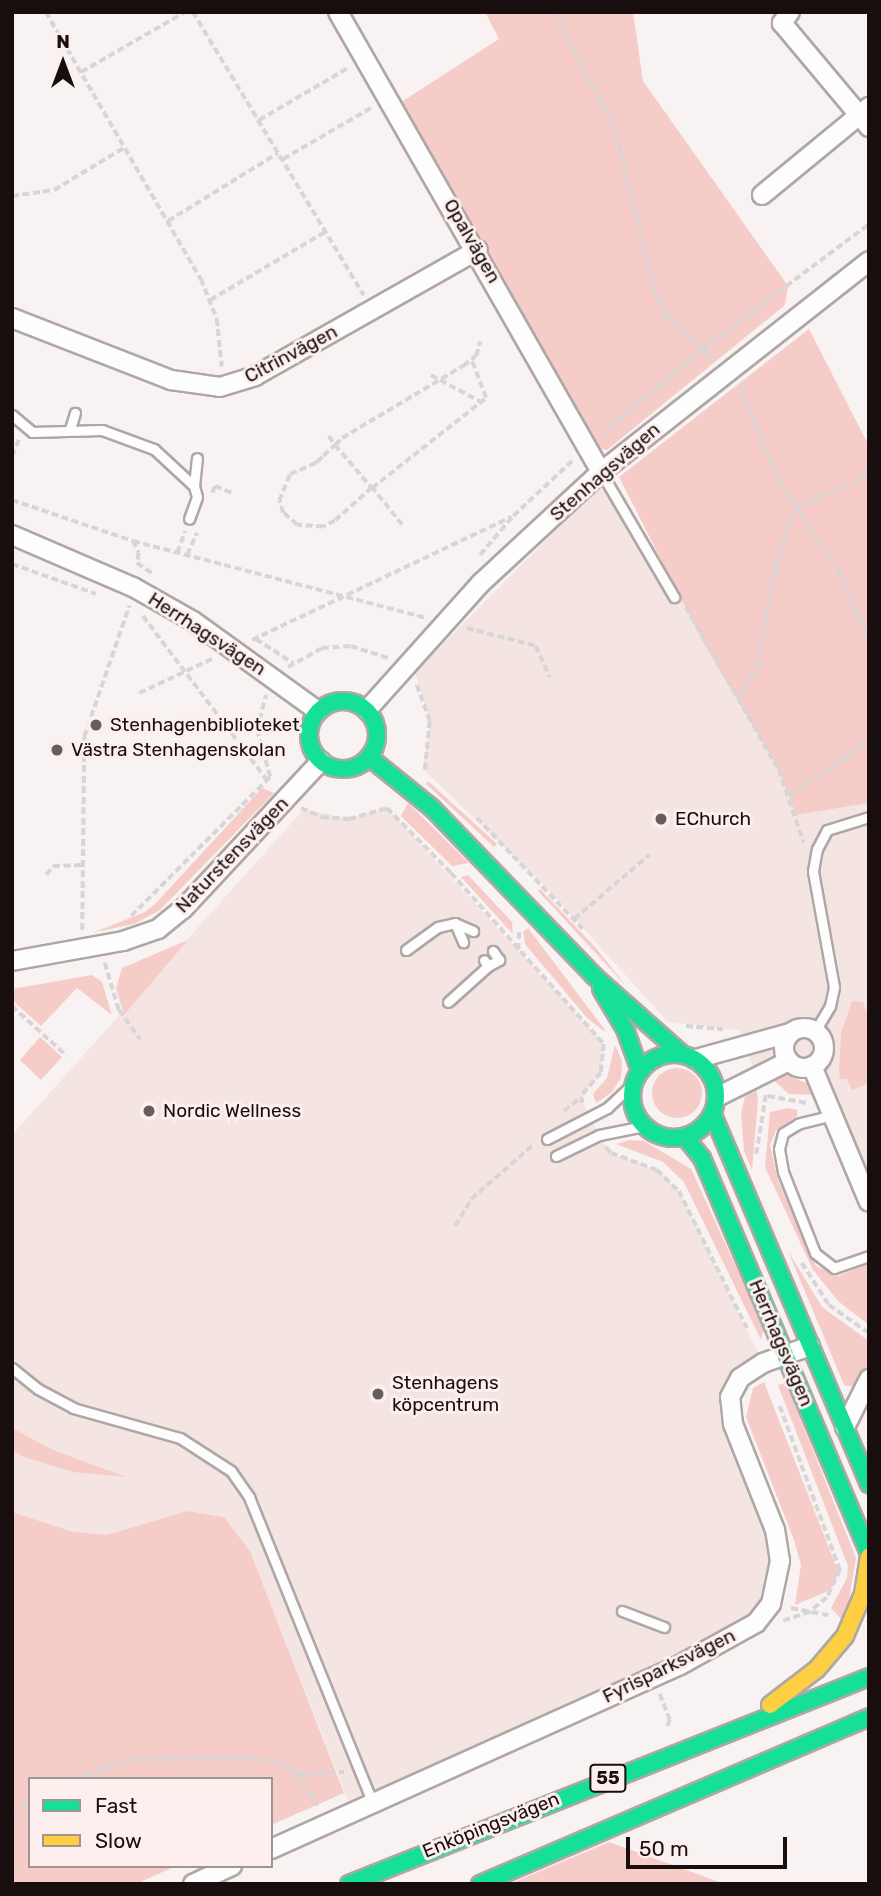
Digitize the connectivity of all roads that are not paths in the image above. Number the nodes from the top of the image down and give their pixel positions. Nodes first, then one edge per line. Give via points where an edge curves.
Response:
1 (338, 12) edge
2 (789, 12) edge
3 (866, 117) edge
4 (762, 195) dead end
5 (478, 250) junction
6 (869, 261) edge
7 (12, 318) edge
8 (75, 413) dead end
9 (12, 415) edge
10 (70, 429) junction
11 (197, 458) dead end
12 (601, 472) junction
13 (194, 486) junction
14 (189, 519) road end
15 (12, 535) edge
16 (678, 598) road end
17 (367, 710) junction
18 (318, 711) junction
19 (369, 757) junction
20 (321, 761) junction
21 (869, 817) edge
22 (455, 923) junction
23 (473, 931) dead end
24 (463, 942) dead end
25 (406, 950) dead end
26 (493, 951) dead end
27 (12, 961) edge
28 (594, 976) junction
29 (448, 1002) dead end
30 (815, 1031) junction
31 (790, 1033) junction
32 (689, 1056) junction
33 (789, 1060) junction
34 (811, 1066) junction
35 (637, 1077) junction
36 (717, 1097) junction
37 (832, 1109) junction
38 (713, 1115) junction
39 (643, 1126) junction
40 (685, 1137) junction
41 (543, 1139) road end
42 (556, 1156) dead end
43 (869, 1202) edge
44 (869, 1256) edge
45 (810, 1346) junction
46 (786, 1354) junction
47 (12, 1368) edge
48 (869, 1379) edge
49 (845, 1427) junction
50 (869, 1484) edge
51 (869, 1555) edge
52 (621, 1611) dead end
53 (664, 1627) dead end
54 (869, 1677) edge
55 (869, 1717) edge
56 (747, 1723) junction
57 (373, 1804) junction
58 (273, 1848) edge
59 (228, 1868) edge
60 (193, 1884) edge
61 (349, 1884) edge
62 (480, 1884) edge

1 - 5 street, Opalvägen
2 - 3 street via 782,23
3 - 4 street
5 - 7 street, Citrinvägen via 255,376 220,387 171,380
5 - 12 street, Opalvägen
6 - 12 street, Stenhagsvägen
8 - 10 lane
9 - 10 lane via 32,432
10 - 13 lane via 132,434
11 - 13 lane
12 - 16 lane
12 - 17 street, Stenhagsvägen via 445,622
13 - 14 lane via 197,497
15 - 18 street, Herrhagsvägen via 133,587 232,649
17 - 18 street via 337,701
17 - 19 street via 377,739
18 - 20 street via 309,742
19 - 20 street via 346,769
19 - 28 street via 432,808
20 - 27 street, Naturstensvägen via 183,909 158,929 122,941
21 - 30 lane via 827,830 817,849 813,872 834,987 830,1006
22 - 23 lane
22 - 24 lane
22 - 25 lane via 438,927
26 - 29 lane via 499,960 486,963
28 - 32 street
28 - 35 street via 625,1029
30 - 31 street via 805,1028
30 - 34 street via 823,1050
31 - 32 street
31 - 33 street via 784,1045
32 - 35 street via 654,1058
32 - 36 street via 713,1078
33 - 34 street via 800,1067
33 - 36 street
34 - 37 street
35 - 39 street via 634,1112
35 - 41 lane via 607,1108
36 - 38 street
37 - 43 street
37 - 44 lane via 783,1133 779,1149 783,1172 815,1253 834,1268
38 - 40 street via 704,1128
38 - 45 street, Herrhagsvägen
39 - 40 street via 660,1137
39 - 42 lane via 599,1135
40 - 46 street, Herrhagsvägen via 702,1158
45 - 46 street, Fyrisparksvägen
45 - 49 street, Herrhagsvägen
46 - 51 street, Herrhagsvägen
46 - 57 street, Fyrisparksvägen via 740,1378 730,1397 733,1423 775,1530 780,1561 771,1604 756,1623 680,1665
47 - 57 lane via 38,1390 74,1408 180,1438 231,1471 249,1497
48 - 49 street
49 - 50 street, Herrhagsvägen
51 - 56 street via 863,1594 841,1642 817,1668
52 - 53 lane
54 - 56 street, Enköpingsvägen / 55
55 - 62 street, 55
56 - 61 street, Enköpingsvägen / 55
57 - 58 street, Fyrisparksvägen
59 - 60 street

